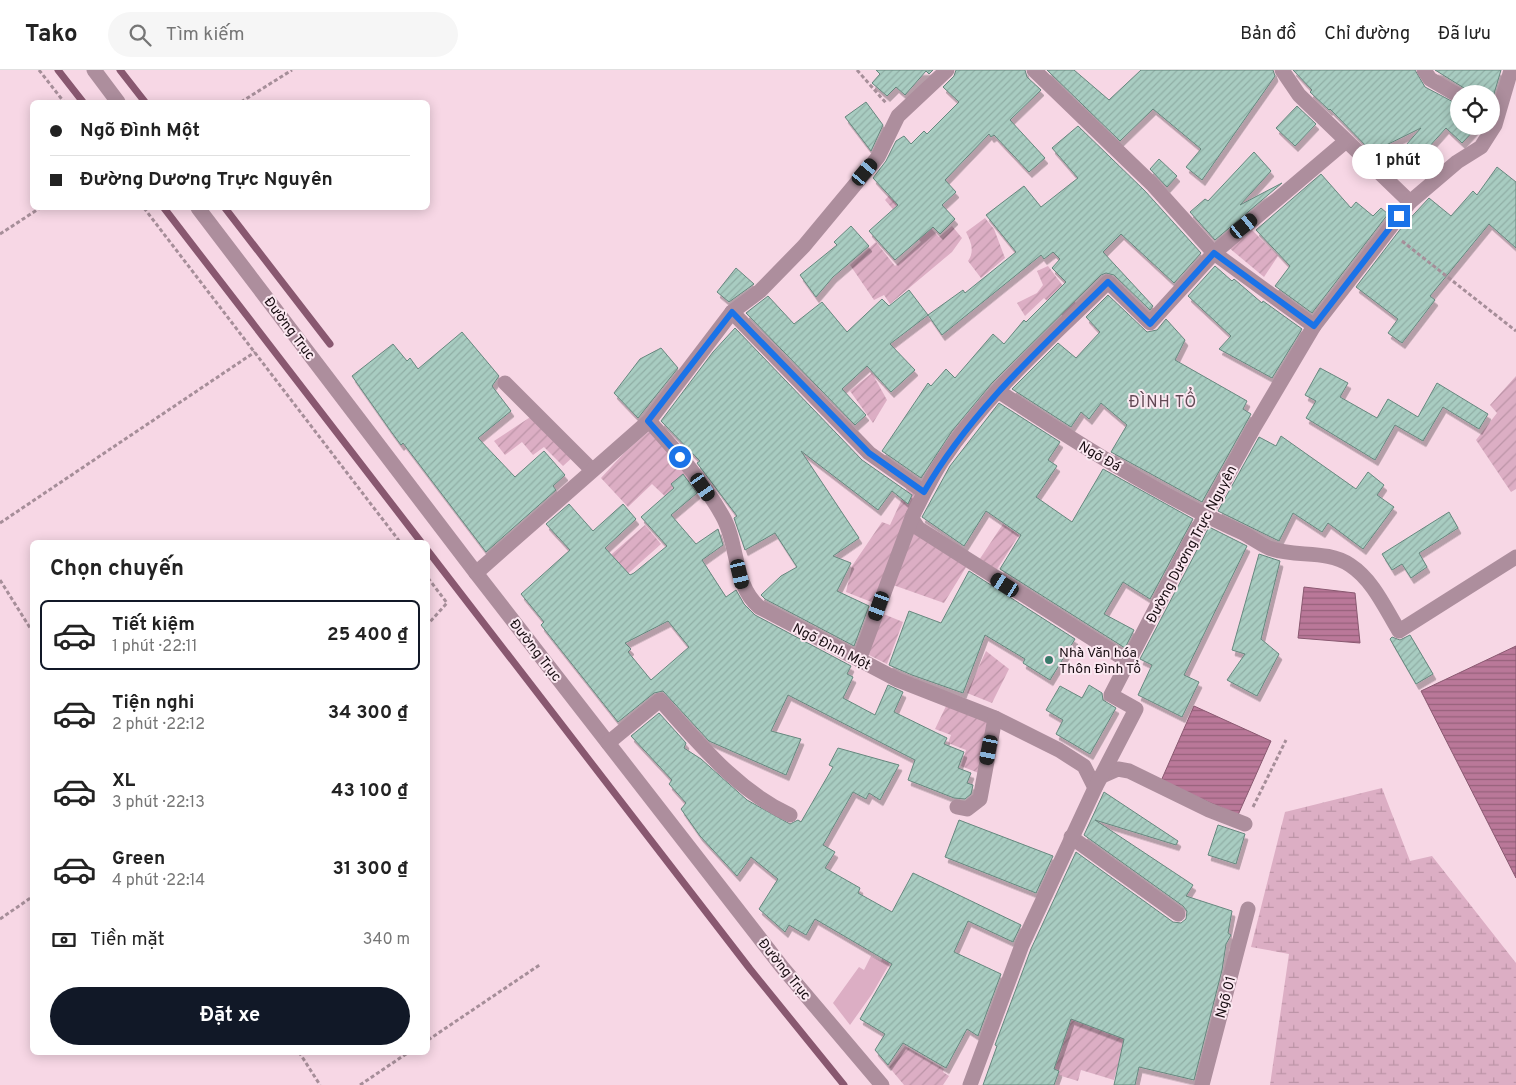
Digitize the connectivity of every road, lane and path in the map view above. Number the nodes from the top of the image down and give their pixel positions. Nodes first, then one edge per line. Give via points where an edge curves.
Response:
1 (39, 70) edge
2 (94, 70) edge
3 (292, 70) edge
4 (857, 70) edge
5 (947, 70) edge
6 (1034, 70) edge
7 (1282, 70) edge
8 (1424, 70) edge
9 (1511, 70) edge
10 (1450, 91) edge
11 (62, 100) edge
12 (116, 100) edge
13 (244, 100) edge
14 (1500, 102) edge
15 (898, 116) junction
16 (1487, 135) edge
17 (1346, 141) junction
18 (1410, 202) junction
19 (37, 210) edge
20 (146, 210) edge
21 (200, 210) edge
22 (1388, 230) junction
23 (0, 234) edge
24 (1214, 253) junction
25 (732, 312) junction
26 (1314, 326) junction
27 (1516, 331) edge
28 (255, 352) junction
29 (505, 383) dead end
30 (998, 390) junction
31 (648, 421) junction
32 (592, 470) junction
33 (924, 492) junction
34 (913, 515) junction
35 (1205, 516) junction
36 (0, 523) edge
37 (398, 540) edge
38 (1516, 557) edge
39 (476, 573) junction
40 (0, 580) edge
41 (430, 581) edge
42 (430, 622) edge
43 (30, 628) edge
44 (859, 660) junction
45 (1129, 662) junction
46 (996, 718) junction
47 (1286, 740) dead end
48 (608, 743) junction
49 (1097, 782) junction
50 (957, 807) dead end
51 (790, 815) dead end
52 (1245, 824) joint
53 (1071, 837) junction
54 (30, 898) edge
55 (1248, 909) dead end
56 (1178, 914) dead end
57 (0, 919) edge
58 (541, 964) dead end
59 (430, 1039) edge
60 (301, 1055) edge
61 (405, 1055) edge
62 (320, 1085) edge
63 (360, 1085) edge
64 (882, 1085) edge
65 (970, 1085) edge
66 (1202, 1085) edge

1 - 11 path
2 - 12 street
3 - 13 path
4 - 15 path
5 - 15 street
6 - 24 street via 1152,184
7 - 17 street via 1299,95
8 - 10 street via 1430,79
9 - 14 street, Đường Dương Trực Nguyên
15 - 25 street via 878,157 810,238 760,291
16 - 18 street, Đường Dương Trực Nguyên via 1481,147 1457,162
17 - 18 street
17 - 24 street
18 - 22 street, Đường Dương Trực Nguyên
19 - 23 path
20 - 28 path
21 - 39 street, Đường Trục
22 - 26 street, Đường Dương Trực Nguyên
22 - 27 path
24 - 26 street
24 - 30 street via 1150,324 1108,282
25 - 31 street
25 - 33 street via 869,453
26 - 35 street, Đường Dương Trực Nguyên
28 - 36 path
28 - 37 path
29 - 32 street
30 - 33 street via 942,461
30 - 35 street, Ngõ Đá via 1085,448
31 - 32 street
31 - 44 street, Ngõ Đình Một via 680,457 723,516 749,599 777,618
32 - 39 street
33 - 34 street
34 - 44 street
34 - 45 street via 918,528
35 - 38 street, Ngõ Đá via 1268,548 1295,554 1326,555 1348,564 1365,577 1399,631
35 - 45 street, Đường Dương Trực Nguyên
39 - 48 street, Đường Trục
40 - 43 path
41 - 42 path via 447,604
44 - 46 street, Ngõ Đình Một via 898,680
45 - 49 street, Đường Dương Trực Nguyên via 1111,695 1136,710
46 - 49 street, Ngõ Đình Một via 1078,760
46 - 50 street via 980,799 967,809
47 - 52 path
48 - 51 street via 660,700 714,760 746,789 768,805
48 - 64 street, Đường Trục via 782,967
49 - 52 street via 1118,769 1129,771
49 - 53 street, Đường Dương Trực Nguyên
53 - 56 street
53 - 65 street, Đường Dương Trực Nguyên via 1022,945
54 - 57 path
55 - 66 street, Ngõ 01
58 - 59 path
60 - 62 path
61 - 63 path

